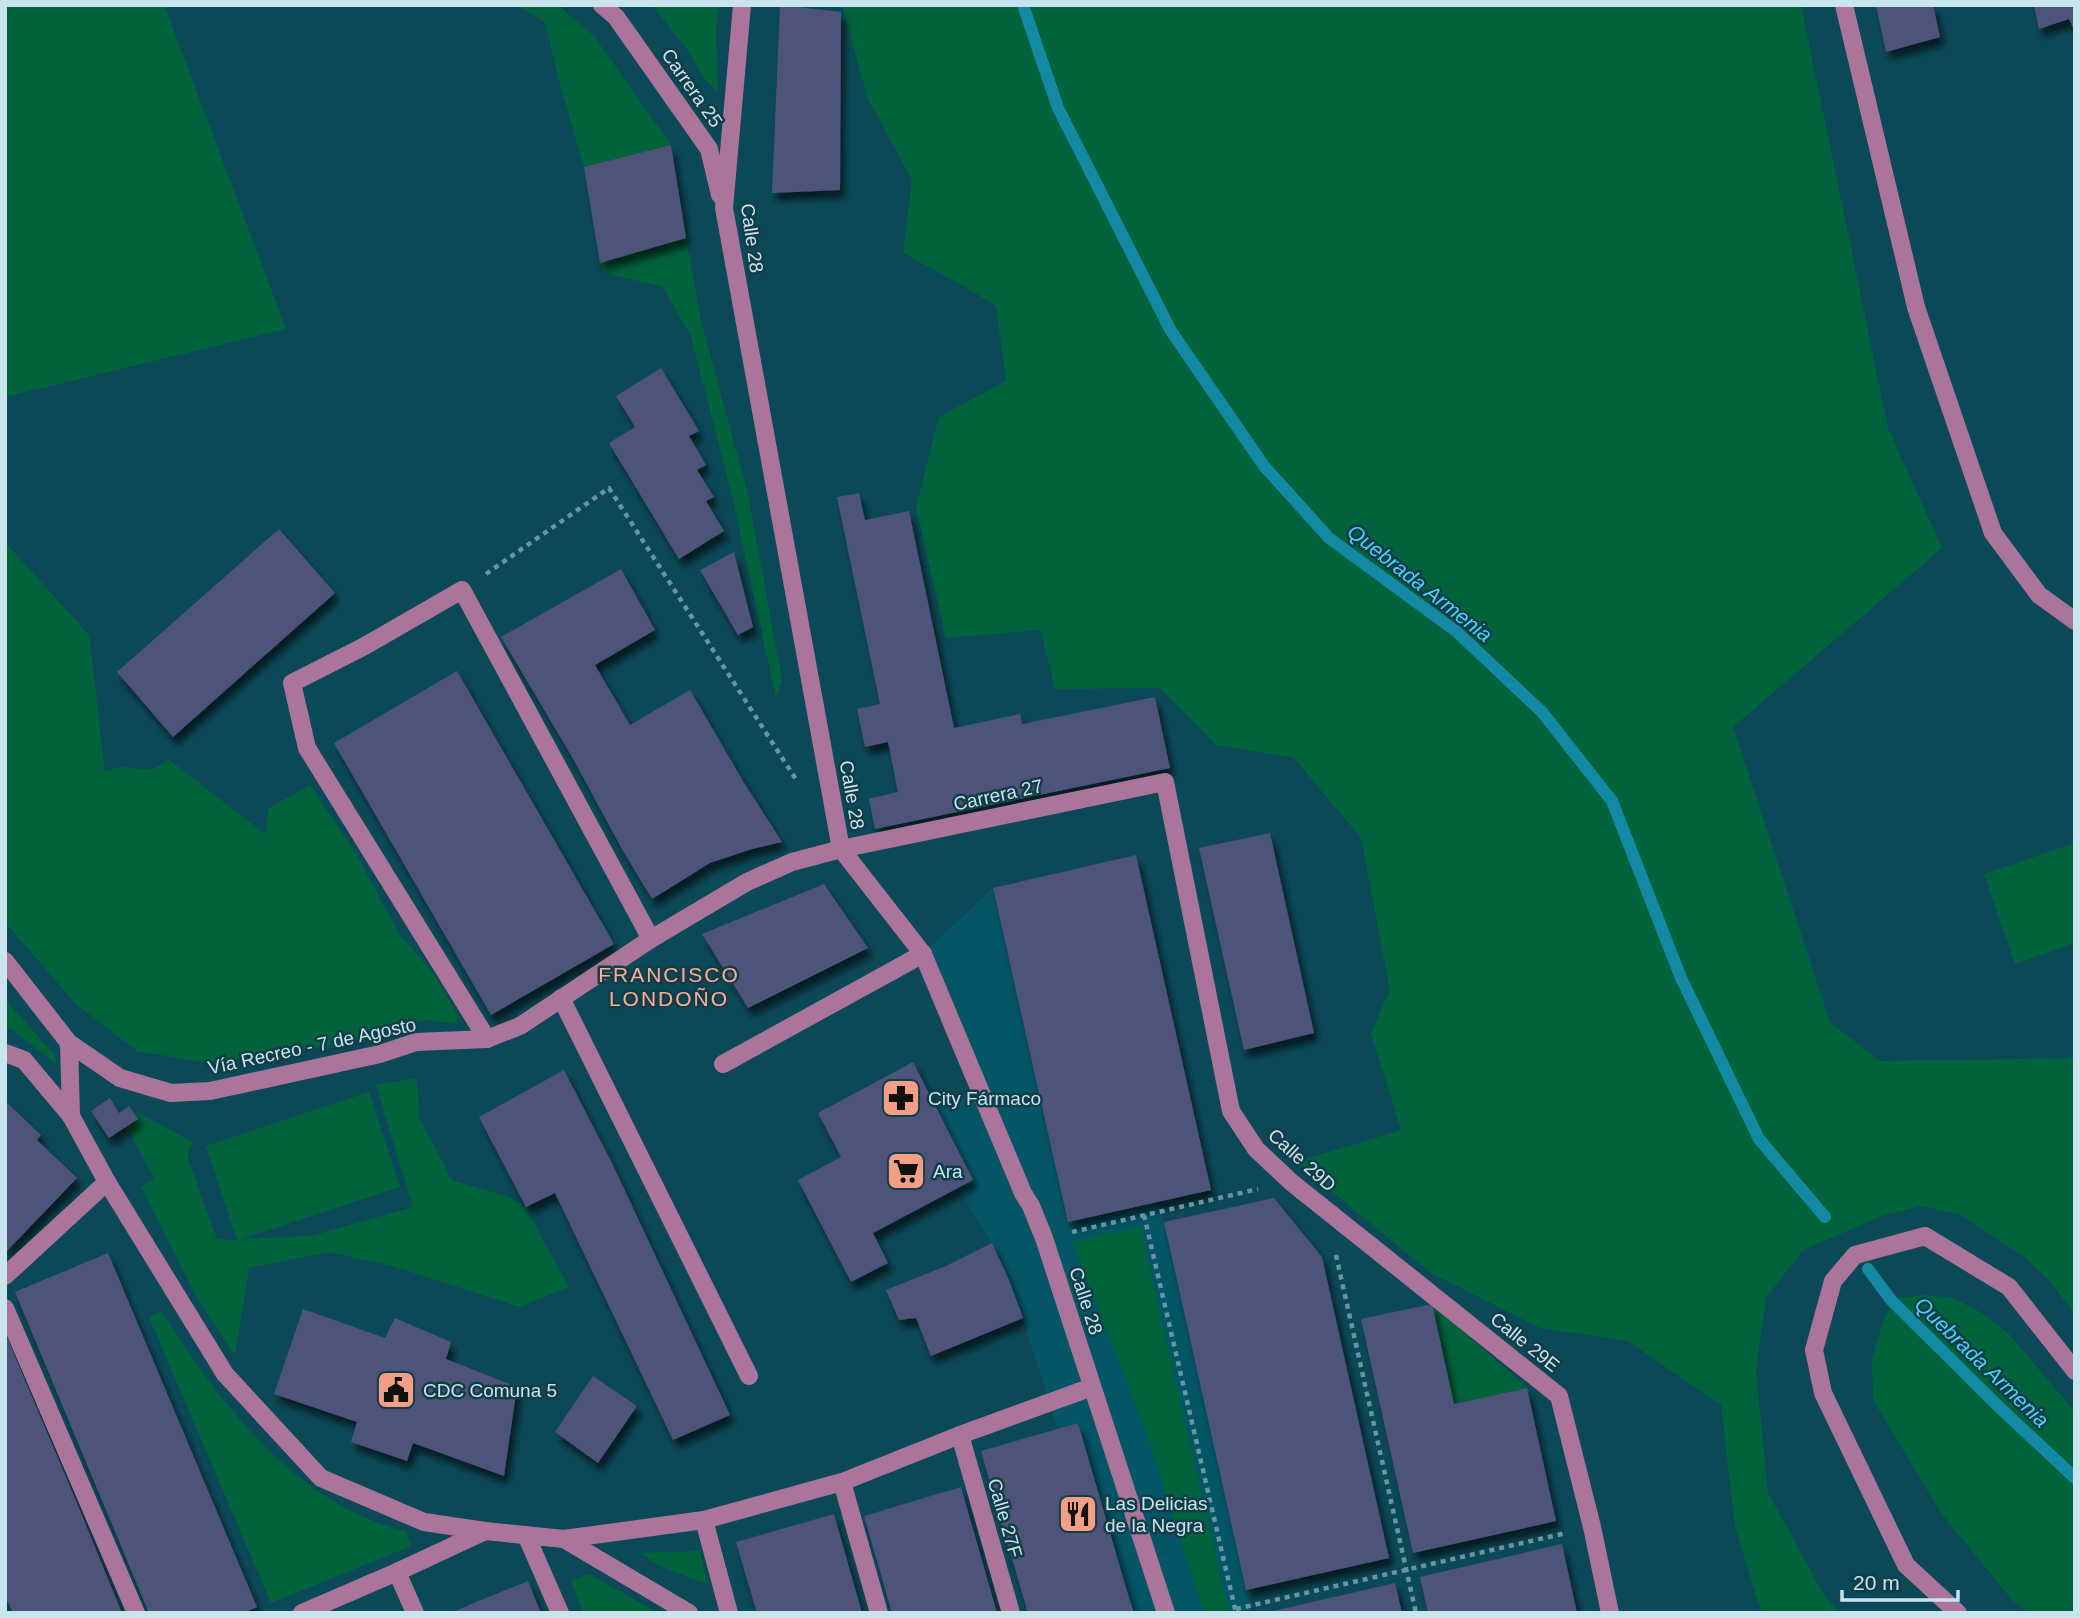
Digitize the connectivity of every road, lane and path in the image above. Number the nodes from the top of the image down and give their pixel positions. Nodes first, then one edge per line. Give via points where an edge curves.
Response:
1 (602, 5) edge
2 (742, 5) edge
3 (1844, 5) edge
4 (724, 208) junction
5 (462, 590) junction
6 (2075, 621) edge
7 (1165, 782) joint
8 (803, 790) dead end
9 (841, 849) junction
10 (651, 939) junction
11 (923, 954) junction
12 (5, 961) edge
13 (561, 998) junction
14 (487, 1039) junction
15 (69, 1043) junction
16 (5, 1053) edge
17 (723, 1064) dead end
18 (71, 1116) junction
19 (107, 1181) junction
20 (1291, 1182) junction
21 (1325, 1208) junction
22 (1144, 1214) junction
23 (1044, 1238) junction
24 (5, 1276) edge
25 (5, 1308) edge
26 (2075, 1371) edge
27 (749, 1376) dead end
28 (1092, 1387) junction
29 (960, 1435) junction
30 (842, 1482) junction
31 (705, 1520) junction
32 (1592, 1527) junction
33 (485, 1531) junction
34 (526, 1535) junction
35 (564, 1539) junction
36 (1406, 1570) junction
37 (397, 1572) junction
38 (1236, 1611) edge
39 (136, 1613) edge
40 (302, 1613) edge
41 (415, 1613) edge
42 (560, 1613) edge
43 (689, 1613) edge
44 (729, 1613) edge
45 (879, 1613) edge
46 (1011, 1613) edge
47 (1166, 1613) edge
48 (1416, 1613) edge
49 (1610, 1613) edge
50 (1958, 1613) edge

1 - 4 street, Carrera 25 via 616,17 709,149
2 - 4 street, Calle 28
3 - 6 street via 1916,307 1993,533 2039,595
4 - 9 street, Calle 28
5 - 8 path via 610,488
5 - 10 street
5 - 14 street via 292,683 307,748
7 - 9 street, Carrera 27
7 - 20 street, Calle 29D via 1231,1111 1256,1149
9 - 10 street, Vía Recreo - 7 de Agosto via 792,862 747,882
9 - 11 street, Calle 28
10 - 13 street, Vía Recreo - 7 de Agosto
11 - 17 street
11 - 23 street, Calle 28
12 - 15 street, Vía Recreo - 7 de Agosto
13 - 14 street, Vía Recreo - 7 de Agosto via 520,1026
13 - 27 street
14 - 15 street, Vía Recreo - 7 de Agosto via 416,1042 380,1055 210,1091 170,1093 120,1078
15 - 18 street
16 - 18 street via 24,1060
18 - 19 street
19 - 24 street
19 - 33 street via 225,1374 321,1478 425,1522
20 - 21 street, Calle 29D
20 - 22 path
21 - 32 street, Calle 29E via 1559,1396
21 - 36 path, Calle 29D
22 - 23 path
22 - 38 path
23 - 28 street, Calle 28
25 - 39 street
26 - 50 street via 2009,1287 1925,1236 1854,1255 1833,1281 1814,1350 1823,1393 1906,1564
28 - 29 street
28 - 47 street, Calle 28
29 - 30 street
29 - 46 street, Calle 27F
30 - 31 street
30 - 45 street
31 - 35 street
31 - 44 street
32 - 36 path
32 - 49 street, Calle 29E
33 - 34 street
33 - 37 street
34 - 35 street
34 - 42 street
35 - 43 street
36 - 38 path
36 - 48 path, Calle 29D
37 - 40 street
37 - 41 street

